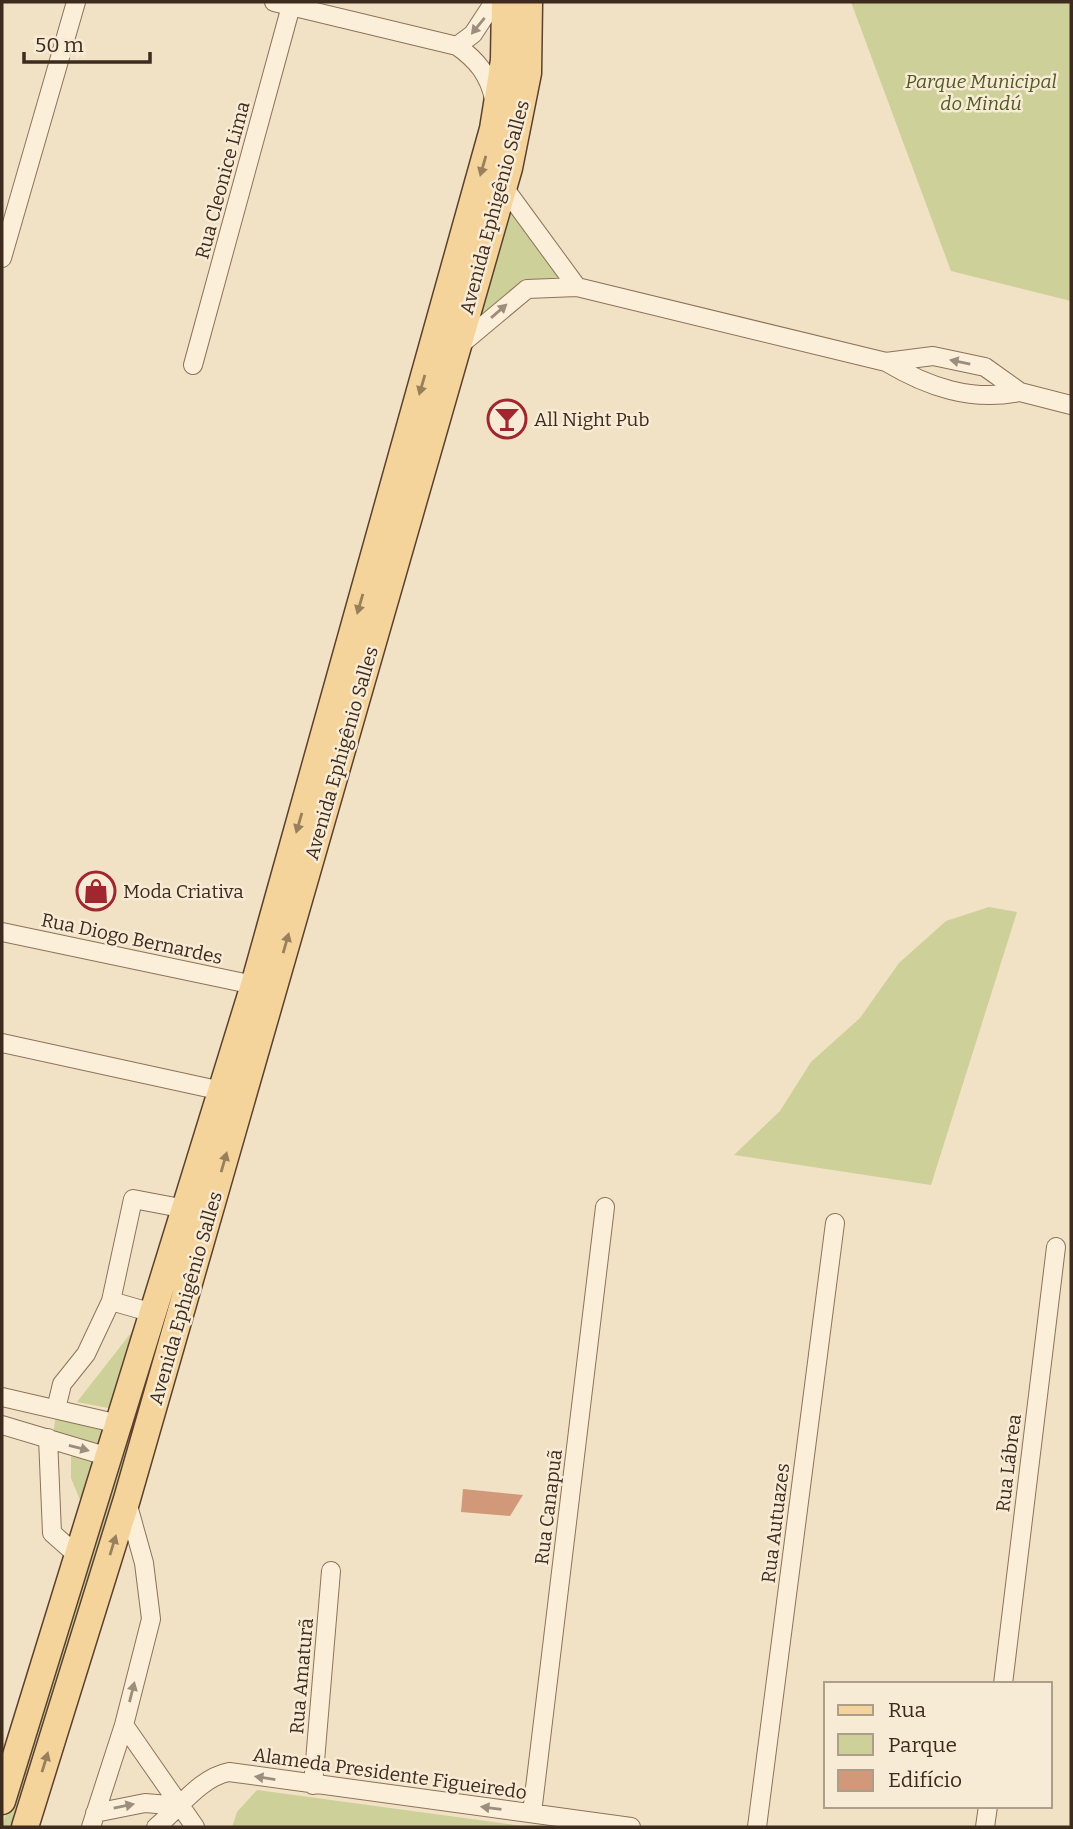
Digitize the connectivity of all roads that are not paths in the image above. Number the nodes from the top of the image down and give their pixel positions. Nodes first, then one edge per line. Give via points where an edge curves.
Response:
1 (76, 2) edge
2 (494, 2) edge
3 (505, 2) edge
4 (529, 2) edge
5 (283, 4) edge
6 (457, 46) junction
7 (495, 117) junction
8 (503, 186) junction
9 (2, 258) edge
10 (576, 287) junction
11 (457, 347) junction
12 (886, 362) junction
13 (193, 365) dead end
14 (1020, 392) junction
15 (1071, 405) edge
16 (2, 932) edge
17 (254, 985) junction
18 (2, 1042) edge
19 (222, 1091) junction
20 (605, 1207) dead end
21 (186, 1209) junction
22 (835, 1223) dead end
23 (1056, 1247) dead end
24 (111, 1301) junction
25 (153, 1313) junction
26 (2, 1397) edge
27 (56, 1409) junction
28 (119, 1424) junction
29 (2, 1425) edge
30 (48, 1438) junction
31 (109, 1457) junction
32 (127, 1499) junction
33 (78, 1556) junction
34 (331, 1571) dead end
35 (1003, 1682) edge
36 (124, 1725) junction
37 (313, 1785) junction
38 (3, 1790) edge
39 (181, 1807) junction
40 (988, 1808) edge
41 (532, 1813) junction
42 (93, 1820) edge
43 (25, 1827) edge
44 (156, 1827) edge
45 (195, 1827) edge
46 (631, 1827) edge
47 (757, 1827) edge
48 (985, 1827) edge

1 - 9 street
2 -> 6 street via 473,34
3 - 7 main road, Avenida Ephigênio Salles via 505,60
4 - 8 main road, Avenida Ephigênio Salles via 528,73
5 - 6 street
5 - 13 street, Rua Cleonice Lima
6 - 7 street via 487,75
7 -> 17 main road, Avenida Ephigênio Salles
8 - 10 street
8 - 11 main road, Avenida Ephigênio Salles
11 -> 10 street via 527,289
10 - 12 street
32 -> 11 main road, Avenida Ephigênio Salles
12 - 14 street via 926,385 984,397
14 -> 12 street via 985,367 933,356
14 - 15 street
16 - 17 street, Rua Diogo Bernardes
17 - 19 main road, Avenida Ephigênio Salles
18 - 19 street
19 - 21 main road, Avenida Ephigênio Salles
20 - 41 street, Rua Canapuã
21 - 24 street via 133,1199
21 - 25 main road, Avenida Ephigênio Salles
22 - 47 street, Rua Autuazes
23 - 35 street, Rua Lábrea
24 - 25 street
24 - 27 street via 86,1354 62,1384
25 - 28 main road, Avenida Ephigênio Salles
26 - 27 street
27 - 28 street
28 - 31 main road, Avenida Ephigênio Salles
29 - 30 street
30 -> 31 street
30 - 33 street via 52,1533
31 - 33 main road, Avenida Ephigênio Salles
36 -> 32 street via 151,1619 144,1563
43 -> 32 main road, Avenida Ephigênio Salles
33 - 38 main road, Avenida Ephigênio Salles
34 - 37 street, Rua Amaturã
36 - 39 street
36 - 42 street
37 -> 39 street, Alameda Presidente Figueiredo via 229,1772 207,1779
41 -> 37 street, Alameda Presidente Figueiredo
42 -> 39 street via 139,1803
39 - 44 street
39 - 45 street
40 - 48 street
41 - 46 street, Alameda Presidente Figueiredo

